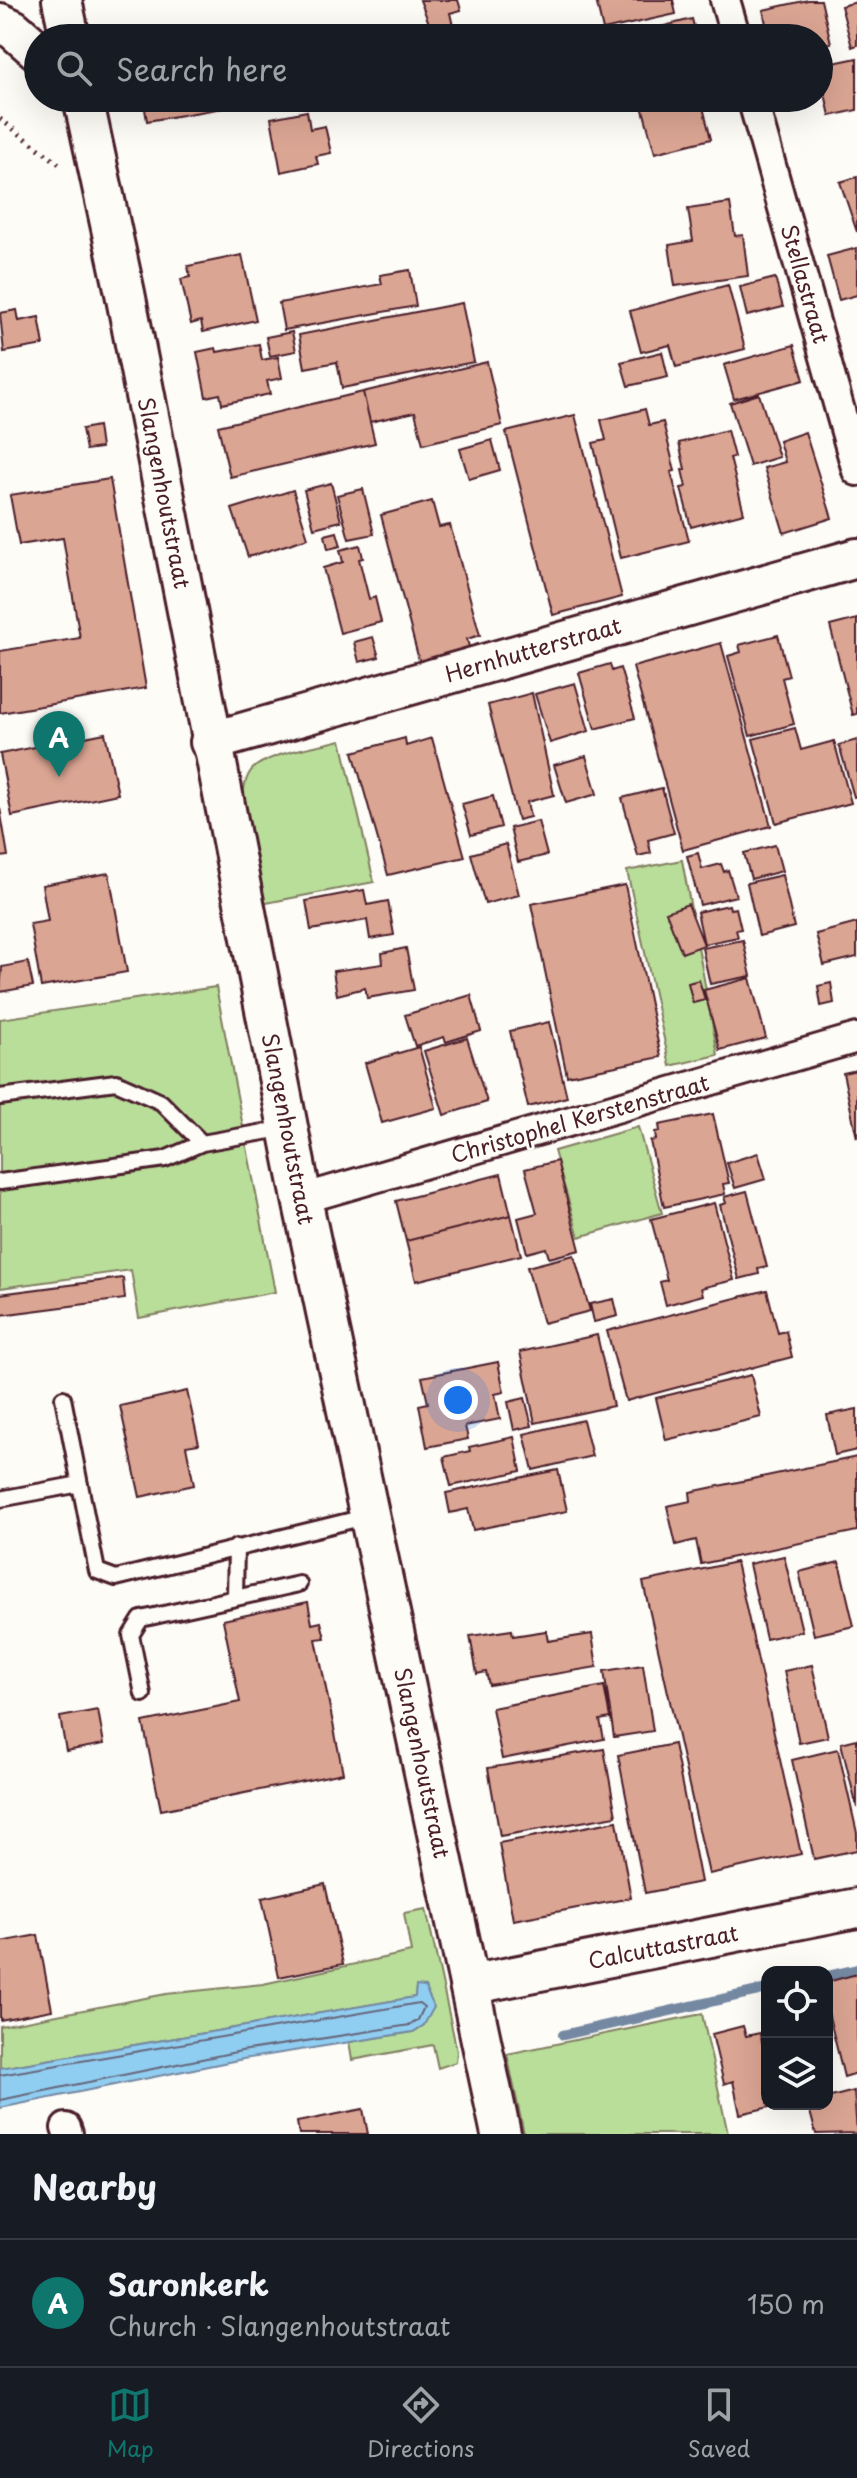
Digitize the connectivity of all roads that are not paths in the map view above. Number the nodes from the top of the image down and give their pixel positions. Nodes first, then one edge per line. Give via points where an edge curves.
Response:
1 (10, 0) edge
2 (62, 0) edge
3 (725, 0) edge
4 (0, 6) edge
5 (0, 23) edge
6 (67, 24) edge
7 (732, 24) edge
8 (24, 39) edge
9 (82, 112) edge
10 (756, 112) edge
11 (857, 471) edge
12 (857, 558) edge
13 (210, 742) junction
14 (857, 1038) edge
15 (0, 1097) edge
16 (288, 1128) junction
17 (202, 1143) junction
18 (0, 1182) edge
19 (302, 1199) junction
20 (63, 1398) dead end
21 (80, 1484) junction
22 (0, 1499) edge
23 (369, 1516) junction
24 (236, 1547) junction
25 (299, 1584) dead end
26 (235, 1596) junction
27 (143, 1694) dead end
28 (857, 1908) edge
29 (469, 1985) junction
30 (501, 2134) edge

1 - 4 main road
2 - 6 main road
3 - 7 street
5 - 8 main road
9 - 13 main road, Slangenhoutstraat via 162,477
10 - 11 street, Stellastraat
12 - 13 main road, Hernhutterstraat
13 - 16 main road, Slangenhoutstraat
14 - 19 street, Christophel Kerstenstraat
15 - 17 lane via 116,1082 161,1102
16 - 17 lane
16 - 19 main road, Slangenhoutstraat
17 - 18 lane via 165,1159
19 - 23 main road, Slangenhoutstraat
20 - 21 lane
21 - 22 lane
21 - 24 lane via 97,1571 116,1578
23 - 24 lane
23 - 29 main road, Slangenhoutstraat
24 - 26 lane
25 - 26 lane
26 - 27 lane via 141,1619 131,1635
28 - 29 main road, Calcuttastraat
29 - 30 main road, Slangenhoutstraat

